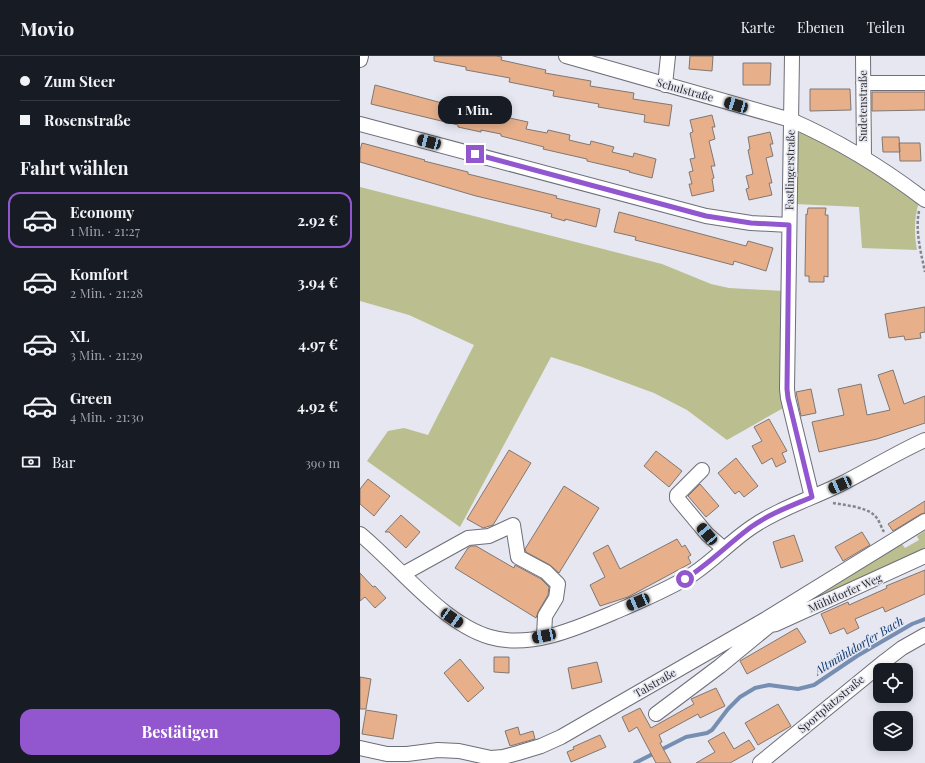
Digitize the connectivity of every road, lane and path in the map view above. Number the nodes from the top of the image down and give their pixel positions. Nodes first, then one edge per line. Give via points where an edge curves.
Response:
1 (361, 56) edge
2 (566, 56) edge
3 (668, 56) edge
4 (792, 56) edge
5 (863, 56) edge
6 (360, 60) edge
7 (863, 83) junction
8 (925, 83) edge
9 (665, 85) junction
10 (791, 120) junction
11 (360, 124) edge
12 (864, 157) junction
13 (925, 200) edge
14 (789, 225) junction
15 (925, 272) edge
16 (925, 440) edge
17 (702, 470) dead end
18 (812, 497) junction
19 (852, 506) dead end
20 (925, 521) edge
21 (360, 534) edge
22 (890, 543) junction
23 (724, 549) junction
24 (925, 556) edge
25 (403, 574) junction
26 (768, 622) junction
27 (925, 635) edge
28 (544, 636) junction
29 (656, 714) dead end
30 (360, 748) edge
31 (760, 763) edge

1 - 6 street
2 - 9 street, Schulstraße
3 - 9 street
4 - 10 street, Fastlingerstraße
5 - 7 street, Sudetenstraße
7 - 8 street
7 - 12 street, Sudetenstraße
9 - 10 street, Schulstraße
10 - 12 street, Schulstraße
10 - 14 street, Fastlingerstraße
11 - 14 street via 706,216 751,223
12 - 13 street, Schulstraße
13 - 15 path via 919,213 918,225
14 - 18 street, Fastlingerstraße via 787,389
16 - 18 street
17 - 23 street via 677,498 707,534
18 - 23 street via 752,527
19 - 22 path via 875,516
20 - 22 street, Talstraße
21 - 25 street
22 - 26 street, Talstraße
23 - 28 street via 692,574 658,593 593,622
24 - 26 street, Mühldorfer Weg via 776,624
25 - 28 street via 457,621 475,631 501,639 530,639
25 - 28 street via 468,538 489,536 513,525 518,556 546,572 558,584 556,598 545,616
26 - 29 street via 720,666
26 - 30 street, Talstraße via 541,746 491,758 459,751 394,754
27 - 31 street, Sportplatzstraße via 902,648 873,670

